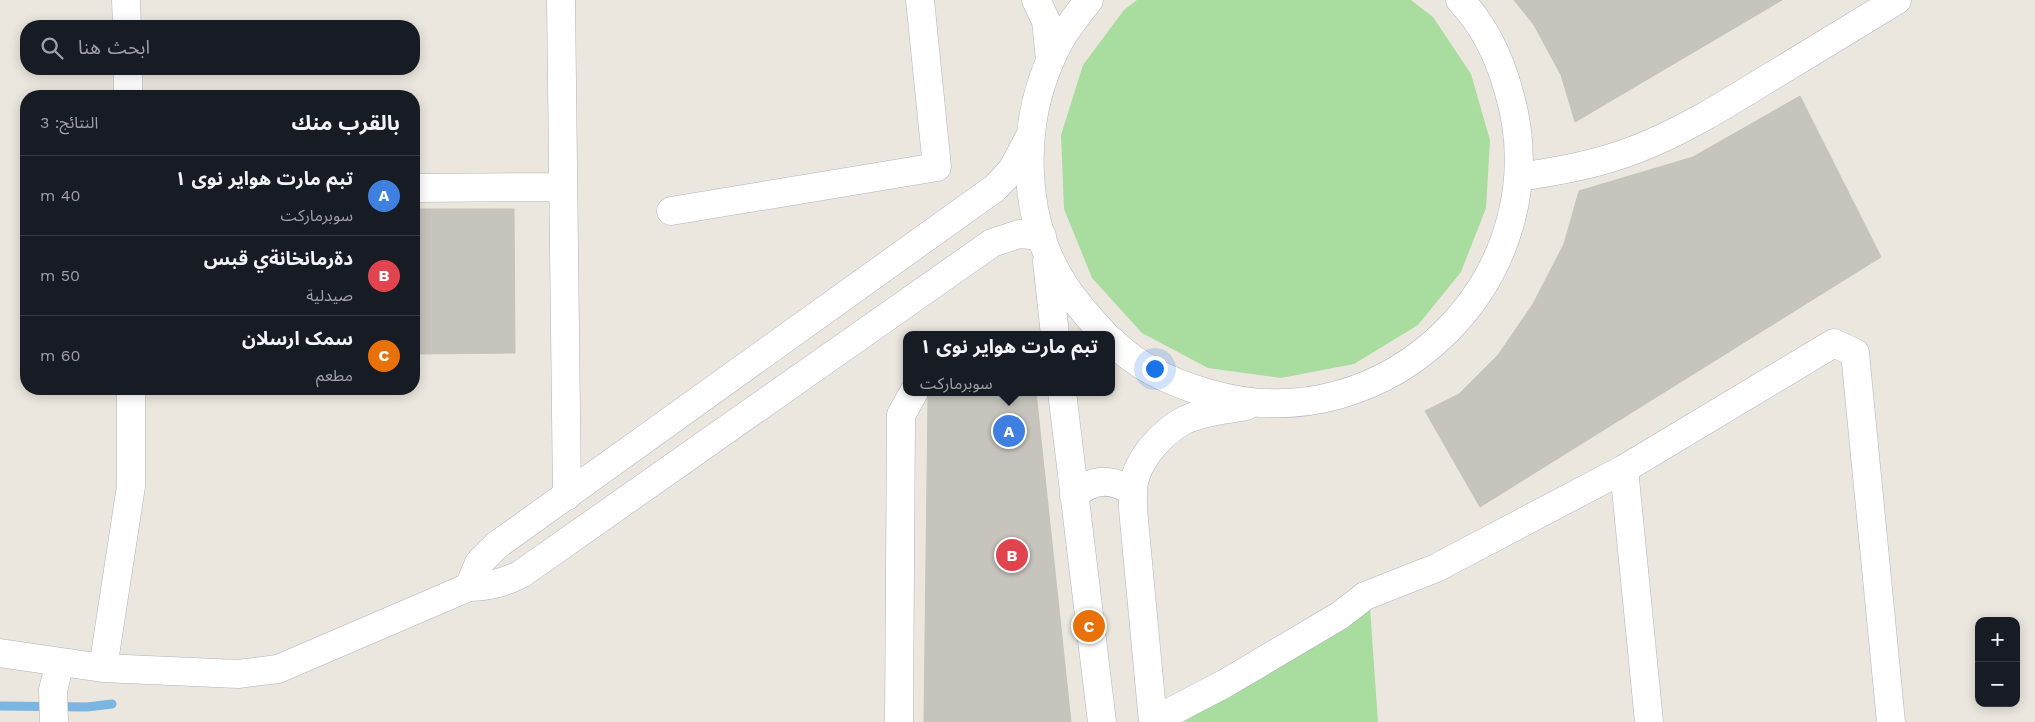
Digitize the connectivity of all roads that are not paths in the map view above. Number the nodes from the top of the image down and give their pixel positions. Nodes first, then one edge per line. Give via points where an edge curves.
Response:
1 (126, 0) edge
2 (562, 0) edge
3 (920, 0) edge
4 (1036, 0) edge
5 (1089, 0) edge
6 (1460, 0) edge
7 (1897, 0) edge
8 (127, 20) edge
9 (1050, 60) junction
10 (128, 75) edge
11 (128, 90) edge
12 (1030, 134) junction
13 (1519, 177) junction
14 (563, 187) junction
15 (420, 188) edge
16 (671, 211) dead end
17 (1044, 242) junction
18 (1053, 331) edge
19 (1101, 331) edge
20 (1115, 343) edge
21 (131, 395) edge
22 (912, 396) edge
23 (1062, 396) edge
24 (1263, 403) junction
25 (1624, 470) junction
26 (1133, 493) junction
27 (567, 496) junction
28 (1074, 496) junction
29 (468, 587) junction
30 (0, 653) edge
31 (60, 662) junction
32 (103, 668) junction
33 (54, 722) edge
34 (900, 722) edge
35 (1102, 722) edge
36 (1153, 722) edge
37 (1650, 722) edge
38 (1891, 722) edge

1 - 8 street
2 - 14 street
3 - 16 street via 937,167
4 - 9 street via 1046,21
5 - 9 street via 1069,26
6 - 13 street via 1487,37 1503,70 1513,105
7 - 13 street via 1672,134 1597,162
9 - 12 street
10 - 11 street
12 - 17 street via 1035,210
12 - 27 street via 1012,170 995,188
13 - 24 street via 1513,214 1502,250 1485,284 1463,315 1437,342 1406,365 1374,382 1338,395 1301,402
14 - 15 street
14 - 27 street
17 - 18 street
17 - 19 street via 1063,283
17 - 29 street via 1019,234 992,243 522,574 505,582
20 - 24 street via 1148,368 1184,386 1223,397
21 - 32 street via 131,486
22 - 34 street via 901,415
23 - 28 street
24 - 26 street via 1200,415 1172,429 1160,438 1142,463
25 - 36 street via 1436,568 1365,596 1339,616
25 - 37 street
25 - 38 street via 1834,343 1855,353
26 - 28 street via 1114,482 1102,481 1082,488
26 - 36 street
27 - 29 street via 487,553
28 - 35 street
29 - 32 street via 278,670 238,674
30 - 31 street
31 - 32 street
31 - 33 street via 52,690

